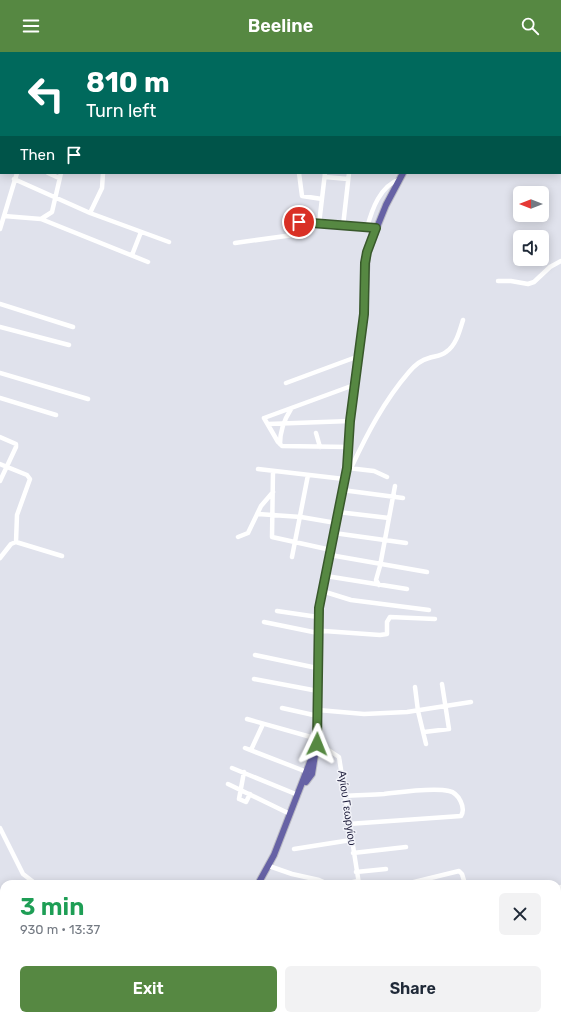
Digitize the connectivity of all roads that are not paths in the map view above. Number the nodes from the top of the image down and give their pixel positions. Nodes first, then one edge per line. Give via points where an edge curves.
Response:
1 (16, 174) edge
2 (103, 174) edge
3 (299, 174) edge
4 (349, 174) edge
5 (402, 174) edge
6 (325, 175) edge
7 (60, 176) edge
8 (14, 179) junction
9 (348, 179) junction
10 (400, 179) junction
11 (55, 198) junction
12 (322, 199) junction
13 (90, 213) junction
14 (4, 216) junction
15 (41, 219) junction
16 (319, 224) junction
17 (343, 226) junction
18 (367, 228) junction
19 (376, 228) junction
20 (0, 229) edge
21 (141, 232) junction
22 (169, 242) dead end
23 (235, 242) dead end
24 (132, 255) junction
25 (561, 261) edge
26 (148, 262) dead end
27 (498, 281) dead end
28 (0, 304) edge
29 (462, 320) dead end
30 (0, 327) edge
31 (73, 327) dead end
32 (69, 346) dead end
33 (359, 356) junction
34 (0, 373) edge
35 (286, 383) dead end
36 (354, 385) junction
37 (0, 398) edge
38 (88, 399) dead end
39 (291, 408) junction
40 (56, 415) dead end
41 (350, 421) junction
42 (284, 423) junction
43 (268, 424) junction
44 (316, 433) dead end
45 (0, 437) edge
46 (280, 444) junction
47 (320, 447) junction
48 (349, 447) junction
49 (0, 464) edge
50 (6, 466) junction
51 (349, 468) junction
52 (258, 469) dead end
53 (273, 471) junction
54 (308, 475) junction
55 (387, 477) dead end
56 (344, 479) junction
57 (0, 481) edge
58 (395, 486) dead end
59 (342, 490) junction
60 (273, 492) junction
61 (393, 497) junction
62 (403, 498) dead end
63 (338, 512) junction
64 (258, 514) junction
65 (272, 516) junction
66 (301, 517) junction
67 (389, 518) junction
68 (336, 523) junction
69 (334, 533) junction
70 (238, 537) dead end
71 (384, 540) junction
72 (16, 542) junction
73 (295, 542) junction
74 (406, 543) dead end
75 (330, 552) junction
76 (62, 556) dead end
77 (292, 556) dead end
78 (0, 558) edge
79 (380, 563) junction
80 (427, 572) dead end
81 (326, 576) junction
82 (379, 585) junction
83 (406, 589) dead end
84 (322, 591) junction
85 (429, 610) dead end
86 (277, 611) dead end
87 (318, 617) junction
88 (435, 619) dead end
89 (264, 622) dead end
90 (318, 633) junction
91 (255, 655) dead end
92 (317, 668) junction
93 (254, 679) dead end
94 (442, 684) dead end
95 (415, 687) dead end
96 (318, 691) junction
97 (471, 702) dead end
98 (445, 707) junction
99 (282, 708) dead end
100 (418, 711) junction
101 (318, 713) junction
102 (247, 719) dead end
103 (263, 724) junction
104 (424, 732) junction
105 (318, 739) junction
106 (426, 744) dead end
107 (245, 748) dead end
108 (315, 749) junction
109 (251, 750) junction
110 (232, 768) dead end
111 (244, 772) junction
112 (307, 772) junction
113 (228, 784) dead end
114 (241, 790) junction
115 (300, 793) junction
116 (250, 794) junction
117 (344, 796) junction
118 (290, 814) junction
119 (348, 824) junction
120 (0, 828) edge
121 (351, 840) junction
122 (406, 847) dead end
123 (294, 849) dead end
124 (353, 854) junction
125 (269, 866) junction
126 (386, 869) dead end
127 (356, 872) junction
128 (31, 880) edge
129 (260, 880) edge
130 (319, 880) edge
131 (358, 880) edge
132 (423, 880) edge
133 (464, 880) edge

1 - 8 street
2 - 13 street via 102,188
3 - 12 street via 302,196
4 - 9 street
5 - 10 main road
6 - 9 street
6 - 12 street
7 - 11 street
8 - 11 street
8 - 14 street
9 - 17 street
10 - 18 street via 384,190
10 - 19 main road
11 - 13 street
11 - 15 street via 52,212
12 - 16 street
13 - 21 street
14 - 15 street
14 - 20 street
15 - 24 street
16 - 17 street
16 - 23 street via 299,222 297,232 293,235
17 - 18 street
18 - 19 street
19 - 33 main road via 365,263 364,314
21 - 22 street
21 - 24 street
24 - 26 street
25 - 27 street via 528,284
28 - 31 street
29 - 51 street via 453,345 447,352 417,364 386,401
30 - 32 street
33 - 35 street
33 - 36 main road
34 - 38 street
36 - 39 street
36 - 41 main road
37 - 40 street
39 - 42 street via 285,416
39 - 43 street via 264,418
41 - 42 street
41 - 48 main road
42 - 43 street
42 - 46 street
43 - 46 street
44 - 47 street
45 - 50 street via 16,444
46 - 47 street
47 - 48 street
48 - 51 main road
49 - 50 street
50 - 57 street
50 - 72 street via 27,475 30,479 17,515
51 - 55 street via 374,471
51 - 56 main road
52 - 53 street
53 - 54 street
53 - 60 street
54 - 56 street
54 - 66 street
56 - 59 main road
58 - 61 street
59 - 61 street
59 - 63 main road
60 - 64 street
60 - 65 street
61 - 62 street
61 - 67 street
63 - 67 street
63 - 68 main road
64 - 65 street
64 - 70 street via 248,533
65 - 66 street
65 - 73 street via 272,537
66 - 68 street
66 - 73 street
67 - 71 street
68 - 69 main road
69 - 71 street
69 - 75 main road
71 - 74 street
71 - 79 street
72 - 76 street
72 - 78 street via 11,544
73 - 75 street
73 - 77 street
75 - 79 street
75 - 81 main road
79 - 80 street
79 - 82 street via 376,580
81 - 82 street
81 - 84 main road
82 - 83 street
84 - 85 street via 351,600
84 - 87 main road
86 - 87 street
87 - 90 main road
88 - 90 street via 390,617 385,635 324,631
89 - 90 street
90 - 92 main road
91 - 92 street
92 - 96 main road
93 - 96 street
94 - 98 street
95 - 100 street
96 - 101 main road
97 - 98 street
98 - 100 street
98 - 104 street via 448,729
99 - 101 street
100 - 101 street
100 - 104 street
101 - 105 main road
102 - 103 street
103 - 105 street
103 - 109 street
104 - 106 street
105 - 108 main road
107 - 109 street
108 - 112 main road
108 - 115 main road via 312,774
108 - 117 street, Αγίου Γεωργίου via 327,749 339,757
109 - 112 street
110 - 111 street
111 - 114 street
111 - 115 street
112 - 115 main road
113 - 114 street
114 - 116 street
114 - 116 street via 241,800 246,802
115 - 118 main road
116 - 118 street
117 - 119 street, Αγίου Γεωργίου
117 - 119 street via 411,790 450,791 462,804 461,816
118 - 125 main road
119 - 121 street, Αγίου Γεωργίου
120 - 128 street via 23,874
121 - 123 street
121 - 124 street, Αγίου Γεωργίου
122 - 124 street
124 - 127 street, Αγίου Γεωργίου
125 - 129 main road
125 - 130 street
126 - 127 street
127 - 131 street, Αγίου Γεωργίου
132 - 133 street via 458,872 462,874

